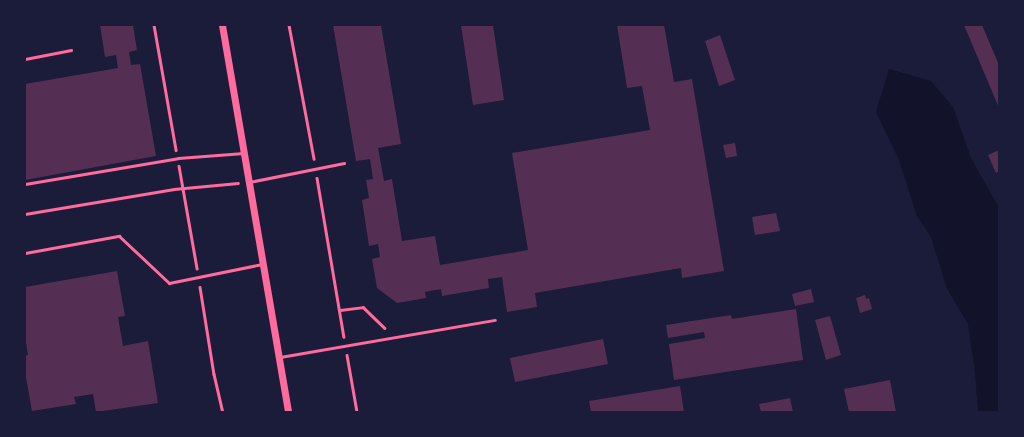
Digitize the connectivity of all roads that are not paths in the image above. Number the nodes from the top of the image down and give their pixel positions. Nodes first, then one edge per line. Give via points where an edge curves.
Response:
1 (222, 25) edge
2 (71, 50) dead end
3 (25, 59) edge
4 (244, 153) junction
5 (344, 163) dead end
6 (248, 182) junction
7 (25, 184) edge
8 (25, 253) edge
9 (262, 264) junction
10 (495, 320) dead end
11 (278, 358) junction
12 (288, 412) edge

1 - 4 street
2 - 3 lane
4 - 6 street
4 - 7 lane via 178,158
5 - 6 lane
6 - 9 street
8 - 9 lane via 119,236 169,283
9 - 11 street
10 - 11 lane
11 - 12 street

